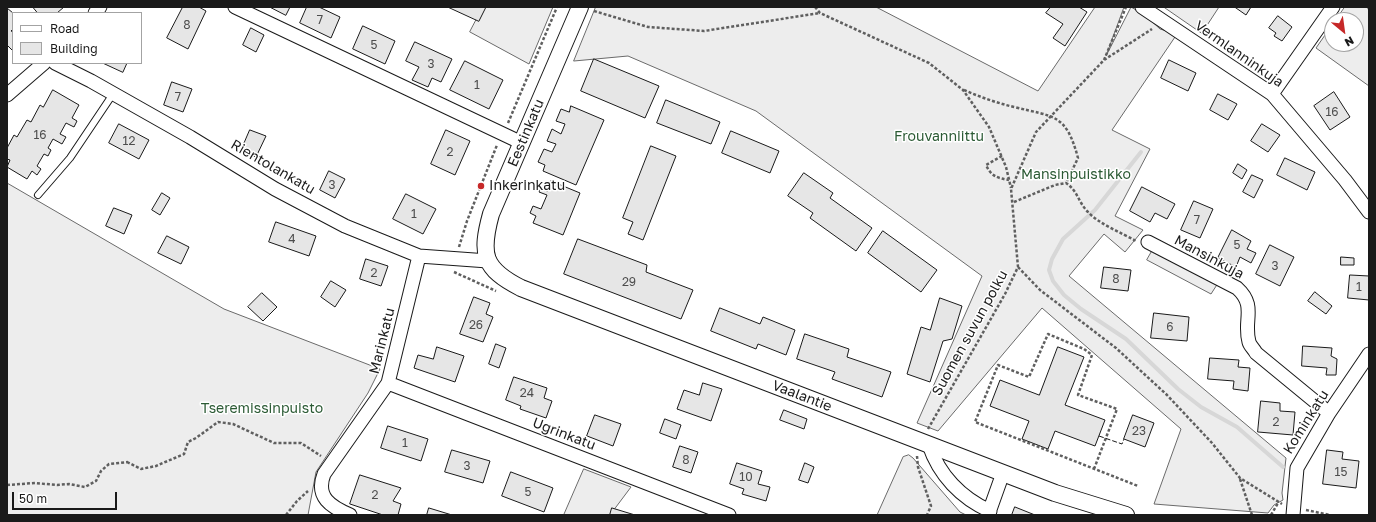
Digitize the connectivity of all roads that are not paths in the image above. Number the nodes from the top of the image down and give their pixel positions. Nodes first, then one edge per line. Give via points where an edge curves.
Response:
1 (235, 7) edge
2 (1142, 7) edge
3 (1333, 7) edge
4 (587, 9) edge
5 (43, 64) edge
6 (57, 64) edge
7 (113, 94) junction
8 (1272, 94) junction
9 (7, 95) edge
10 (522, 143) junction
11 (38, 195) dead end
12 (1369, 212) edge
13 (1148, 242) road end
14 (419, 256) junction
15 (488, 261) junction
16 (1369, 354) edge
17 (388, 383) junction
18 (1329, 413) junction
19 (929, 445) junction
20 (1004, 473) junction
21 (989, 513) edge
22 (350, 515) edge
23 (729, 515) edge
24 (1126, 515) edge
25 (1293, 515) edge

1 - 10 street
2 - 8 street, Vermlanninkuja
3 - 8 street
4 - 10 street, Eestinkatu
5 - 9 street
6 - 7 street, Rientolankatu
7 - 11 lane via 70,158
7 - 14 street, Rientolankatu via 275,189 345,226
8 - 12 street, Vermlanninkuja
10 - 15 street, Eestinkatu via 489,222 484,244
13 - 18 street, Mansinkuja via 1237,288 1249,305 1249,343 1256,353
14 - 15 street, Rientolankatu
14 - 17 street, Marinkatu
15 - 19 street, Vaalantie via 502,278 521,288
16 - 18 street, Kominkatu
17 - 22 street, Marinkatu via 331,463 320,486 329,504
17 - 23 street, Ugrinkatu
18 - 25 street, Kominkatu via 1297,468
19 - 20 street, Vaalantie
19 - 21 street via 934,460 953,485
20 - 21 street
20 - 24 street, Vaalantie

